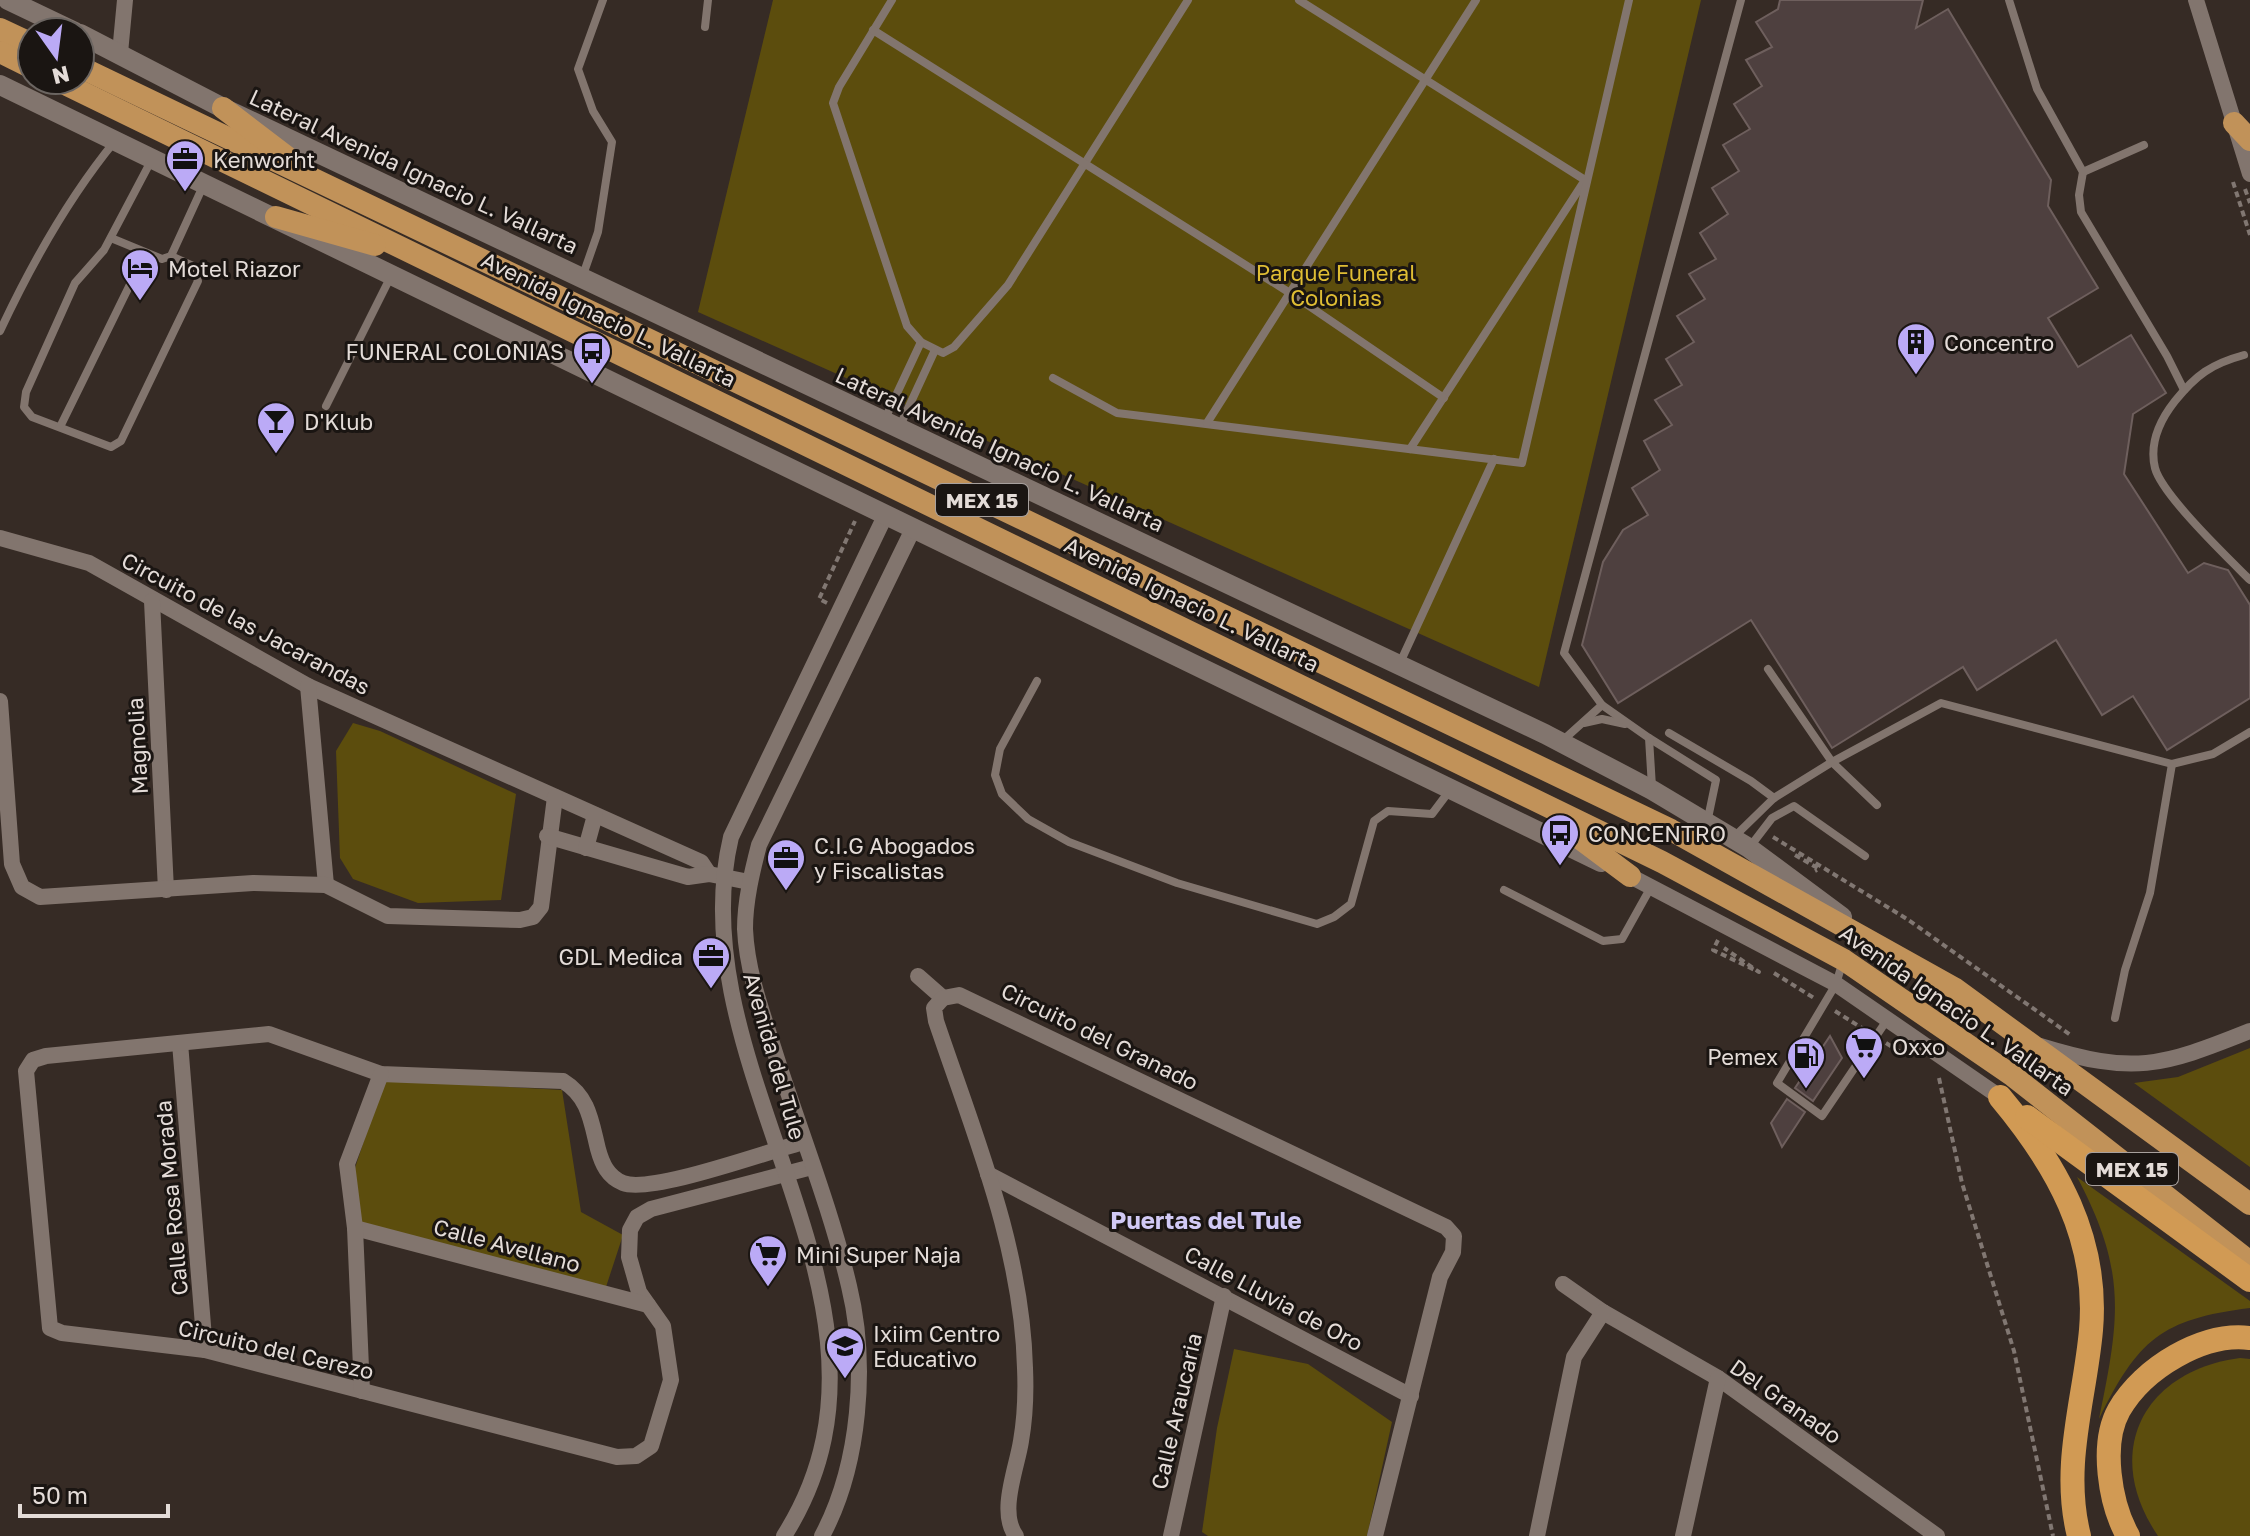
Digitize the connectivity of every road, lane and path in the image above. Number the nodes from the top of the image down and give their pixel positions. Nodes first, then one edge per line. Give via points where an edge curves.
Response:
1 (8, 0) edge
2 (125, 0) edge
3 (603, 0) edge
4 (708, 0) edge
5 (892, 0) edge
6 (1188, 0) edge
7 (1299, 0) edge
8 (1476, 0) edge
9 (1629, 0) edge
10 (1741, 0) edge
11 (2009, 0) edge
12 (2196, 0) edge
13 (42, 16) edge
14 (705, 27) dead end
15 (873, 30) junction
16 (96, 42) edge
17 (120, 53) junction
18 (96, 75) edge
19 (1425, 79) junction
20 (0, 85) edge
21 (90, 96) edge
22 (223, 108) junction
23 (2234, 123) junction
24 (2250, 140) edge
25 (116, 141) junction
26 (2144, 145) dead end
27 (152, 158) junction
28 (1085, 162) junction
29 (2083, 172) junction
30 (2250, 174) edge
31 (1585, 180) junction
32 (204, 183) junction
33 (326, 186) junction
34 (276, 217) junction
35 (111, 238) junction
36 (145, 254) junction
37 (171, 256) junction
38 (428, 259) junction
39 (392, 274) junction
40 (582, 278) junction
41 (1290, 293) junction
42 (0, 331) edge
43 (921, 342) junction
44 (935, 350) junction
45 (2244, 355) dead end
46 (1053, 378) dead end
47 (2184, 390) junction
48 (1444, 398) junction
49 (326, 406) dead end
50 (1207, 423) junction
51 (892, 424) junction
52 (60, 427) junction
53 (1410, 449) junction
54 (1494, 459) junction
55 (886, 514) junction
56 (914, 527) junction
57 (0, 538) edge
58 (843, 547) dead end
59 (2250, 580) edge
60 (152, 601) junction
61 (840, 609) junction
62 (1399, 665) junction
63 (1768, 669) dead end
64 (1037, 681) dead end
65 (308, 686) junction
66 (0, 701) edge
67 (1602, 705) junction
68 (1581, 724) junction
69 (1630, 725) junction
70 (2250, 732) edge
71 (1669, 733) dead end
72 (1649, 738) junction
73 (1561, 743) junction
74 (1832, 762) junction
75 (2172, 764) junction
76 (1451, 790) junction
77 (1652, 790) junction
78 (1516, 791) junction
79 (555, 797) junction
80 (1774, 798) junction
81 (1877, 805) dead end
82 (595, 815) junction
83 (1707, 823) junction
84 (547, 836) junction
85 (650, 840) junction
86 (1741, 844) junction
87 (586, 848) junction
88 (1865, 856) dead end
89 (642, 865) junction
90 (716, 875) junction
91 (1630, 876) junction
92 (749, 882) junction
93 (326, 885) junction
94 (1651, 887) junction
95 (166, 890) junction
96 (1504, 890) dead end
97 (1878, 943) junction
98 (1713, 950) dead end
99 (1844, 960) junction
100 (918, 976) dead end
101 (1836, 984) junction
102 (943, 998) junction
103 (1824, 1004) junction
104 (2115, 1018) dead end
105 (1887, 1019) junction
106 (2250, 1031) edge
107 (1875, 1037) junction
108 (180, 1043) junction
109 (2034, 1044) junction
110 (1909, 1058) dead end
111 (1930, 1072) dead end
112 (381, 1074) junction
113 (2000, 1097) junction
114 (804, 1142) junction
115 (779, 1148) junction
116 (812, 1167) junction
117 (787, 1173) junction
118 (988, 1174) junction
119 (644, 1184) junction
120 (2250, 1204) edge
121 (651, 1209) junction
122 (355, 1228) junction
123 (2250, 1262) edge
124 (2250, 1280) edge
125 (1563, 1284) dead end
126 (1224, 1296) junction
127 (648, 1305) junction
128 (1603, 1312) junction
129 (2250, 1338) edge
130 (205, 1350) junction
131 (1718, 1378) junction
132 (362, 1391) junction
133 (1411, 1396) junction
134 (1011, 1534) edge
135 (784, 1536) edge
136 (822, 1536) edge
137 (1171, 1536) edge
138 (1375, 1536) edge
139 (1537, 1536) edge
140 (1683, 1536) edge
141 (1937, 1536) edge
142 (2053, 1536) edge
143 (2079, 1536) edge
144 (2128, 1536) edge

1 - 13 street, Lateral Avenida Ignacio L. Vallarta
2 - 17 street
3 - 40 lane via 578,69 593,111 612,142 598,232
4 - 14 lane
5 - 15 lane
6 - 28 lane
7 - 19 lane
8 - 19 lane
9 - 31 lane
10 - 67 lane via 1564,653
11 - 29 lane via 2037,89
12 - 23 street
15 - 28 lane
15 - 43 lane via 833,103 907,326
16 - 17 street, Lateral Avenida Ignacio L. Vallarta
17 - 22 street, Lateral Avenida Ignacio L. Vallarta
18 - 33 highway, Avenida Ignacio L. Vallarta / MEX 15
19 - 31 lane
19 - 41 lane
20 - 25 street
21 - 38 highway, Avenida Ignacio L. Vallarta / MEX 15
22 - 33 highway
22 - 40 street, Lateral Avenida Ignacio L. Vallarta
23 - 24 highway
23 - 30 street
25 - 27 street
25 - 42 lane via 96,164 23,282
26 - 29 lane
27 - 32 street
27 - 35 lane
28 - 41 lane
28 - 44 lane via 1008,285 954,347 943,353
29 - 47 lane via 2081,212
31 - 48 lane
31 - 54 lane via 1522,463
32 - 34 street
32 - 37 lane
33 - 97 highway, Avenida Ignacio L. Vallarta / MEX 15 via 1671,830
34 - 38 highway
34 - 39 street
35 - 36 lane
35 - 52 lane via 75,283 26,392 24,407 32,417
36 - 37 lane
36 - 52 lane
37 - 52 lane via 193,266 198,281 121,441 111,447
38 - 78 highway, Avenida Ignacio L. Vallarta / MEX 15
39 - 49 lane
39 - 55 street
40 - 51 street, Lateral Avenida Ignacio L. Vallarta
41 - 48 lane
41 - 50 lane
43 - 44 lane
43 - 51 lane
44 - 51 lane
45 - 47 lane via 2213,364
46 - 50 lane via 1117,413
47 - 59 lane via 2157,422 2155,469 2205,537
48 - 53 lane
50 - 53 lane
51 - 62 street, Lateral Avenida Ignacio L. Vallarta
53 - 54 lane
54 - 62 lane
55 - 56 street
55 - 61 street, Avenida del Tule
56 - 76 street
56 - 92 street, Avenida del Tule via 759,845
57 - 60 street, Circuito de las Jacarandas via 89,563
58 - 61 path via 819,599
60 - 65 street, Circuito de las Jacarandas
60 - 95 street, Magnolia
61 - 90 street, Avenida del Tule
62 - 73 street, Lateral Avenida Ignacio L. Vallarta
63 - 74 lane
64 - 76 lane via 1000,749 995,775 1002,794 1028,819 1069,842 1163,878 1288,918 1317,924 1351,904 1374,821 1388,811 1432,814
65 - 79 street, Circuito de las Jacarandas
65 - 93 street
66 - 95 street via 12,864 22,887 56,898
67 - 68 lane
67 - 69 lane
68 - 69 lane via 1602,719
68 - 73 lane
69 - 72 lane
70 - 75 lane via 2213,754
71 - 80 lane
72 - 77 lane
72 - 83 lane via 1716,780
73 - 77 street, Lateral Avenida Ignacio L. Vallarta
74 - 75 lane via 1941,703
74 - 80 lane
74 - 81 lane
75 - 104 lane via 2150,893
76 - 91 street
77 - 83 street, Lateral Avenida Ignacio L. Vallarta
78 - 91 highway
78 - 99 highway, Avenida Ignacio L. Vallarta / MEX 15
79 - 82 street, Circuito de las Jacarandas
79 - 84 street
80 - 86 lane
82 - 85 street, Circuito de las Jacarandas
82 - 87 street
83 - 86 street, Lateral Avenida Ignacio L. Vallarta
84 - 87 street, Circuito de las Jacarandas
84 - 93 street via 541,907 533,917 520,920 388,916
85 - 89 street
85 - 90 street, Circuito de las Jacarandas via 701,862
86 - 88 lane via 1794,806
86 - 97 street, Lateral Avenida Ignacio L. Vallarta
87 - 89 street, Circuito de las Jacarandas
89 - 90 street, Circuito de las Jacarandas via 688,877
90 - 92 street, Circuito de las Jacarandas
90 - 115 street, Avenida del Tule via 727,972
91 - 94 street
92 - 114 street, Avenida del Tule via 745,929 753,983
93 - 95 street via 253,883
94 - 96 lane via 1622,939 1613,941 1603,941
94 - 101 street
97 - 109 highway, Avenida Ignacio L. Vallarta / MEX 15
98 - 103 path via 1759,972 1723,944
99 - 101 lane
99 - 123 highway, Avenida Ignacio L. Vallarta / MEX 15 via 2013,1076
100 - 102 street
101 - 103 lane
101 - 105 street
102 - 118 street via 934,1008 936,1021
102 - 133 street, Circuito del Granado via 959,995 974,1000 1446,1227 1454,1236 1453,1252 1440,1277
103 - 107 path
103 - 107 lane via 1777,1083 1822,1116
105 - 107 lane
105 - 113 street
106 - 109 street via 2182,1059 2149,1065 2095,1063
107 - 110 path
108 - 112 street, Circuito del Cerezo via 269,1034
108 - 130 street, Calle Rosa Morada
108 - 130 street, Circuito del Cerezo via 46,1056 33,1060 26,1071 27,1086 50,1328
109 - 120 highway, Avenida Ignacio L. Vallarta / MEX 15
111 - 142 path via 1941,1079 1962,1183 2014,1351
112 - 119 street, Circuito del Cerezo via 563,1081 585,1099 610,1176 626,1184
112 - 122 street via 347,1164
113 - 124 highway
113 - 143 highway via 2039,1144 2083,1238 2091,1330 2071,1476
114 - 115 street
114 - 116 street, Avenida del Tule
115 - 117 street, Avenida del Tule
115 - 119 street
116 - 117 street
116 - 136 street, Avenida del Tule via 850,1286 856,1339 857,1402 848,1462
117 - 121 street
117 - 135 street, Avenida del Tule via 819,1275 828,1327 829,1390 809,1488
118 - 126 street, Calle Lluvia de Oro
118 - 134 street via 1017,1288 1025,1370 1022,1438 1009,1504
119 - 121 street
121 - 127 street, Circuito del Cerezo via 637,1217 630,1230 629,1257
122 - 127 street, Calle Avellano
122 - 132 street
125 - 128 street, Del Granado
126 - 133 street, Calle Lluvia de Oro
126 - 137 street, Calle Araucaria
127 - 132 street, Circuito del Cerezo via 663,1326 671,1380 651,1446 636,1456 617,1457
128 - 131 street, Del Granado
128 - 139 street via 1574,1357
129 - 144 highway via 2231,1336 2188,1349 2147,1378 2118,1411 2109,1452 2111,1498
130 - 132 street, Circuito del Cerezo
131 - 140 street
131 - 141 street, Del Granado
133 - 138 street, Circuito del Granado

